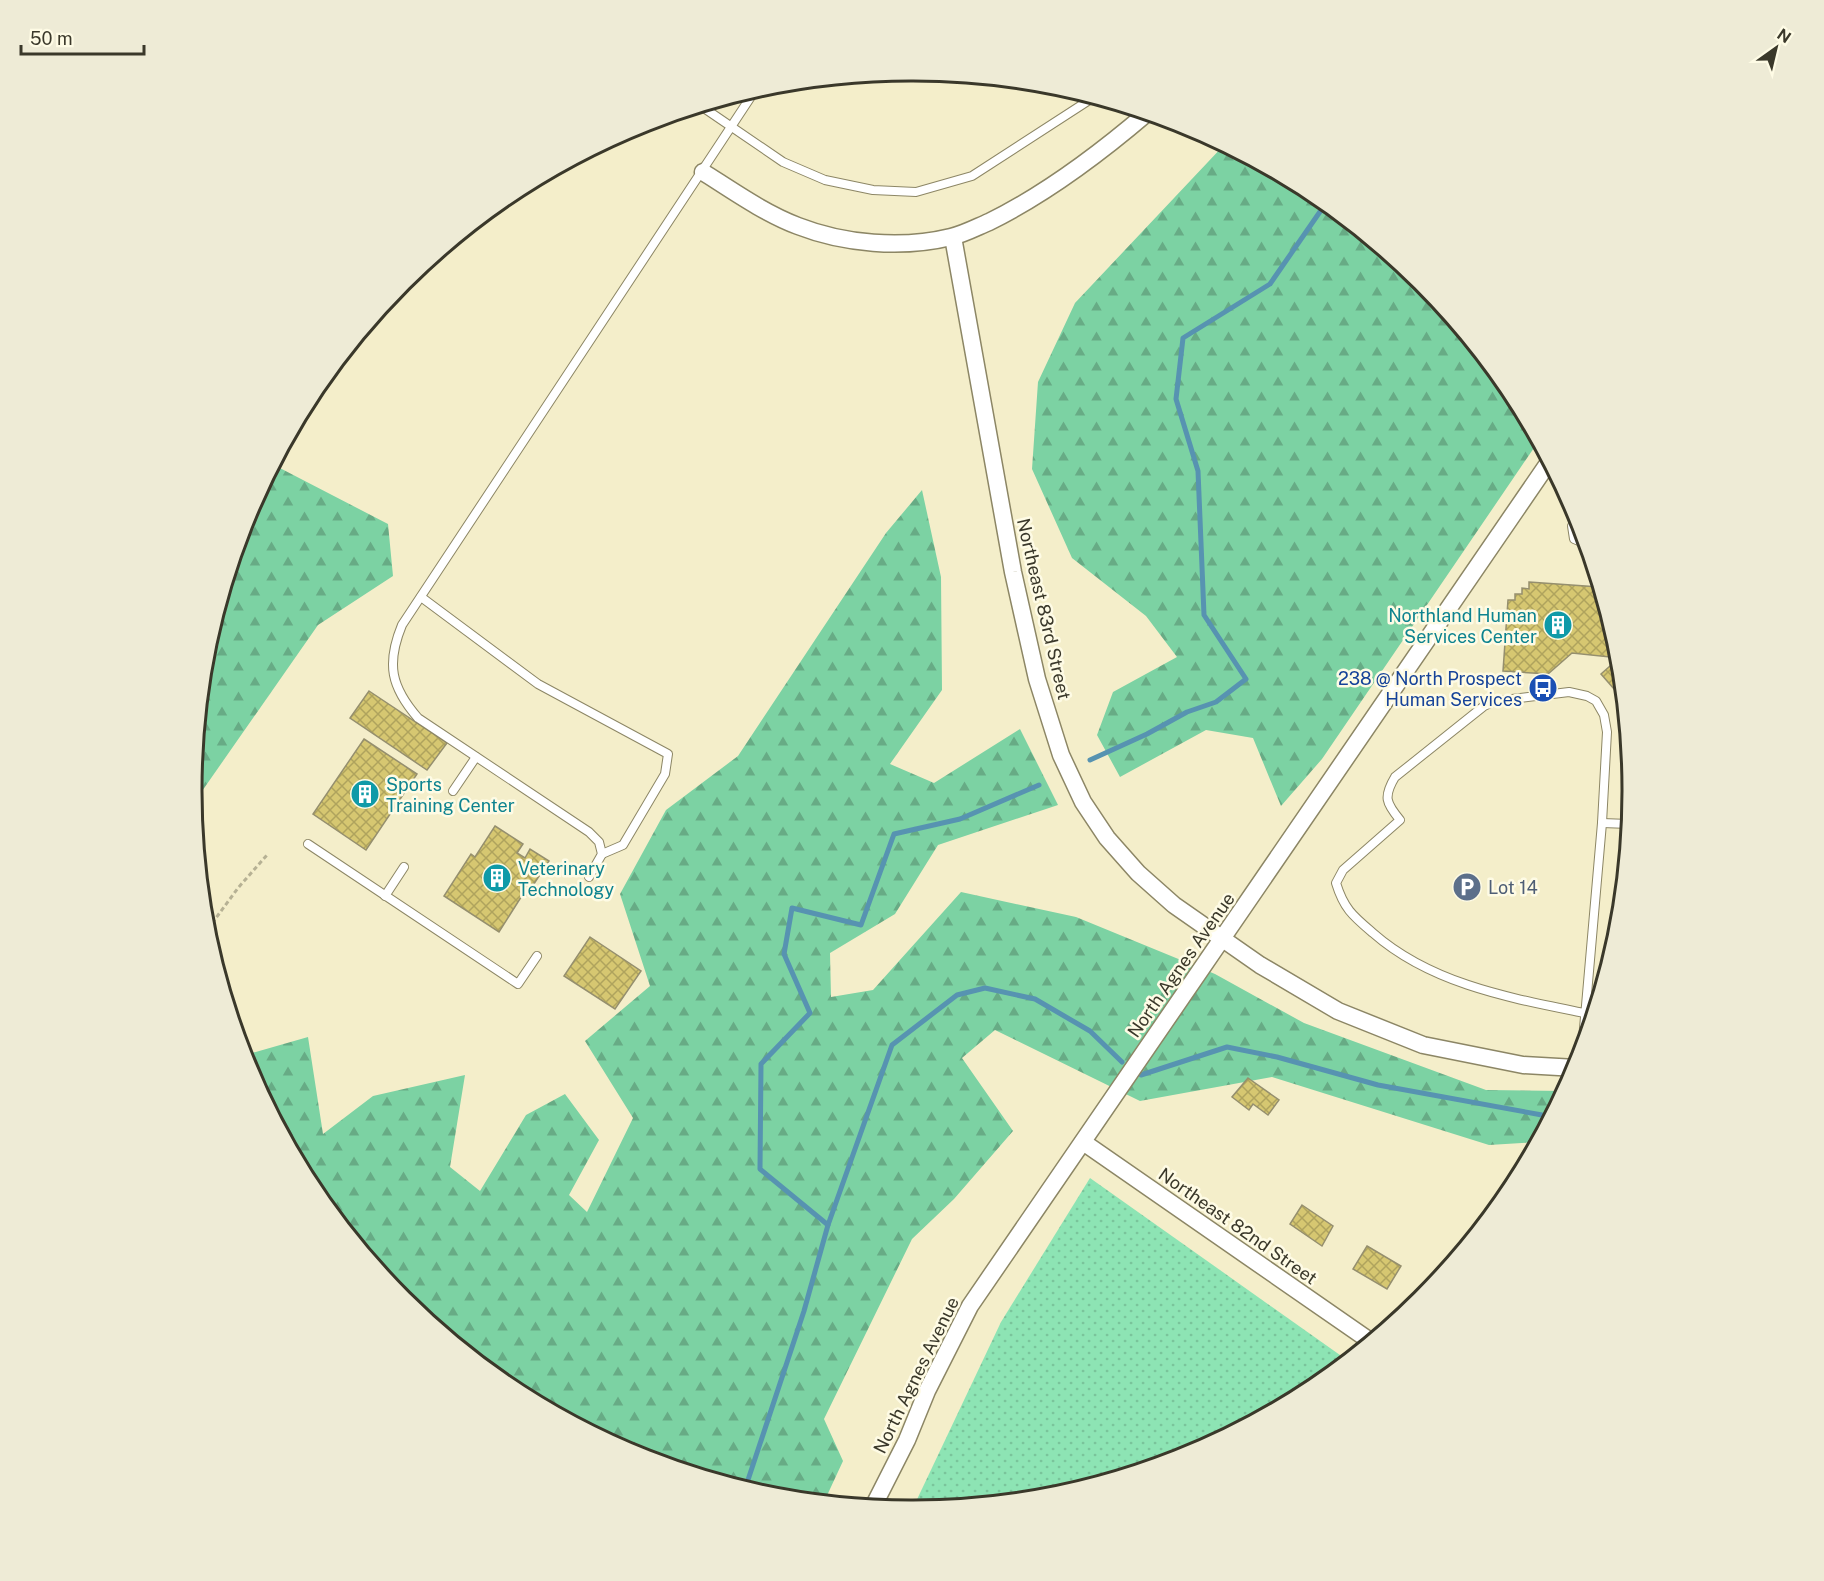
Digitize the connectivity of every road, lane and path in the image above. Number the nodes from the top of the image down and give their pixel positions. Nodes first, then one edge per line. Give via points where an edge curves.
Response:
1 (749, 100) edge
2 (1085, 103) edge
3 (709, 111) edge
4 (1140, 119) edge
5 (732, 127) junction
6 (703, 172) junction
7 (952, 237) junction
8 (1544, 469) edge
9 (420, 597) junction
10 (476, 757) junction
11 (453, 791) dead end
12 (1602, 823) junction
13 (1621, 824) edge
14 (308, 844) dead end
15 (602, 854) junction
16 (267, 855) dead end
17 (404, 867) dead end
18 (589, 877) dead end
19 (385, 896) junction
20 (215, 920) edge
21 (1223, 938) junction
22 (537, 956) dead end
23 (1584, 1013) junction
24 (1584, 1020) edge
25 (1565, 1067) edge
26 (1083, 1142) junction
27 (1364, 1337) edge
28 (877, 1498) edge

1 - 5 lane
2 - 5 lane via 972,176 916,192 873,190 825,180 783,162
3 - 5 lane
4 - 7 street via 1050,187 1011,211
5 - 6 lane
6 - 7 street via 761,209 799,227 879,243
6 - 9 lane
7 - 21 street, Northeast 83rd Street via 1016,583 1037,679 1061,755 1083,802 1130,864 1174,905
8 - 21 street, North Agnes Avenue
9 - 10 lane via 394,644 395,682 404,702 418,718
9 - 15 lane via 538,684 668,754 665,774 623,845
10 - 11 lane
10 - 15 lane via 589,832 599,842
12 - 13 lane
12 - 23 lane
12 - 23 lane via 1607,732 1605,715 1596,701 1569,692 1496,701 1484,706 1395,777 1387,798 1400,820 1343,870 1336,883 1348,911 1381,940 1426,970 1517,999
14 - 19 lane
15 - 18 lane
16 - 20 path
17 - 19 lane
19 - 22 lane via 518,984
21 - 25 street, Northeast 83rd Street via 1338,1011 1423,1045 1523,1065
21 - 26 street, North Agnes Avenue
23 - 24 lane
26 - 27 street, Northeast 82nd Street
26 - 28 street, North Agnes Avenue via 970,1306

